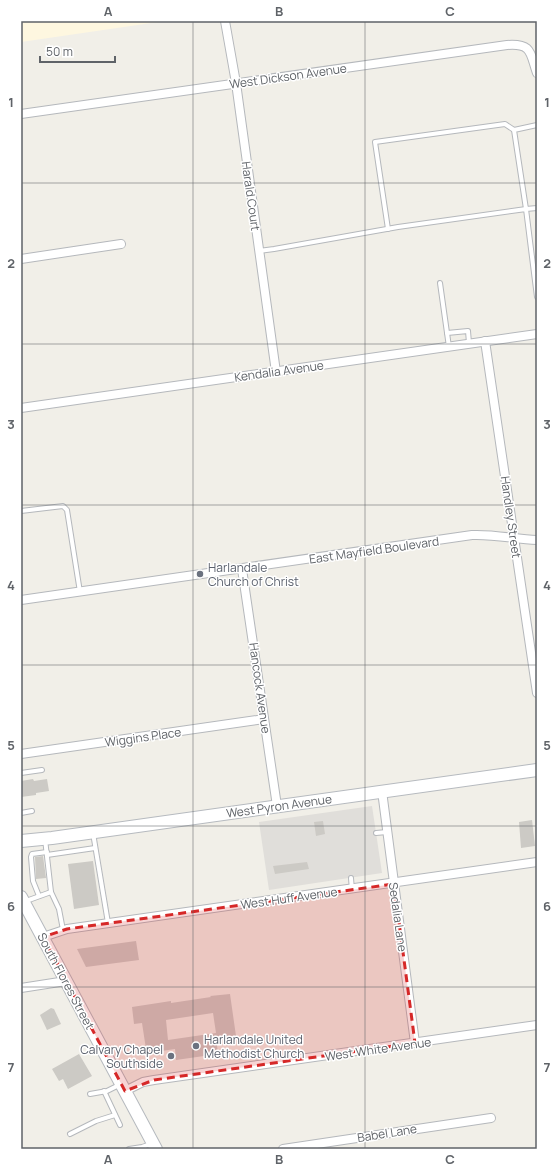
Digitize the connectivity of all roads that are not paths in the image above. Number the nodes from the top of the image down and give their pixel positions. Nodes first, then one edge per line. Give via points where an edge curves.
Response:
1 (225, 21) edge
2 (537, 74) edge
3 (236, 83) junction
4 (21, 114) edge
5 (537, 125) edge
6 (514, 130) junction
7 (537, 208) edge
8 (526, 209) junction
9 (388, 229) junction
10 (121, 244) dead end
11 (259, 251) junction
12 (21, 259) edge
13 (440, 283) dead end
14 (537, 297) edge
15 (447, 332) junction
16 (537, 334) edge
17 (485, 342) junction
18 (469, 344) junction
19 (449, 347) junction
20 (276, 372) junction
21 (21, 408) edge
22 (21, 511) edge
23 (514, 537) junction
24 (537, 540) edge
25 (242, 569) junction
26 (80, 592) junction
27 (21, 600) edge
28 (537, 693) edge
29 (264, 719) junction
30 (21, 754) edge
31 (42, 770) dead end
32 (537, 770) edge
33 (21, 773) edge
34 (382, 791) junction
35 (277, 806) junction
36 (32, 811) dead end
37 (21, 813) edge
38 (93, 832) junction
39 (387, 832) junction
40 (376, 833) dead end
41 (45, 838) junction
42 (21, 840) edge
43 (96, 848) junction
44 (47, 854) junction
45 (537, 862) edge
46 (351, 878) dead end
47 (394, 884) junction
48 (352, 890) junction
49 (51, 892) junction
50 (40, 896) junction
51 (22, 900) edge
52 (108, 924) junction
53 (63, 931) junction
54 (43, 937) junction
55 (66, 981) junction
56 (21, 988) edge
57 (537, 1025) edge
58 (415, 1043) junction
59 (123, 1088) junction
60 (104, 1091) junction
61 (90, 1094) dead end
62 (115, 1115) junction
63 (491, 1118) dead end
64 (120, 1125) dead end
65 (70, 1134) dead end
66 (154, 1146) edge
67 (129, 1149) edge
68 (283, 1149) edge

1 - 3 street, Harald Court
2 - 3 street, West Dickson Avenue via 530,52 516,44
3 - 4 street, West Dickson Avenue
3 - 11 street, Harald Court
5 - 6 lane
6 - 8 lane
6 - 9 lane via 505,124 375,142
7 - 8 lane
8 - 9 lane
8 - 14 lane
9 - 11 lane
10 - 12 street
11 - 20 street, Harald Court
13 - 15 lane
15 - 18 lane via 468,331
15 - 19 lane
16 - 17 street, Kendalia Avenue
17 - 18 street, Kendalia Avenue
17 - 23 street, Handley Street
18 - 19 street, Kendalia Avenue
19 - 20 street, Kendalia Avenue
20 - 21 street, Kendalia Avenue
22 - 26 lane via 57,506 63,506 67,510
23 - 24 street, East Mayfield Boulevard
23 - 25 street, East Mayfield Boulevard via 472,535
23 - 28 street, Handley Street
25 - 26 street, East Mayfield Boulevard
25 - 29 street, Hancock Avenue
26 - 27 street, East Mayfield Boulevard
29 - 30 street, Wiggins Place
29 - 35 street, Hancock Avenue
31 - 33 lane
32 - 34 street, West Pyron Avenue
34 - 35 street, West Pyron Avenue
34 - 39 street, Sedalia Lane
35 - 38 street, West Pyron Avenue
36 - 37 lane
38 - 41 street, West Pyron Avenue
38 - 43 lane
39 - 40 lane
39 - 47 street, Sedalia Lane
41 - 42 street, West Pyron Avenue
41 - 44 lane
43 - 44 lane
43 - 52 lane
44 - 49 lane
44 - 50 lane via 32,854 31,857 33,881
45 - 47 street, West Huff Avenue
46 - 48 lane
47 - 48 street, West Huff Avenue
47 - 58 street, Sedalia Lane
48 - 52 street, West Huff Avenue
49 - 50 lane
49 - 53 lane via 59,910
50 - 51 lane
51 - 54 street, South Flores Street
52 - 53 street, West Huff Avenue
53 - 54 street, West Huff Avenue
54 - 55 street, South Flores Street
55 - 56 street
55 - 59 street, South Flores Street
57 - 58 street, West White Avenue
58 - 59 street, West White Avenue via 154,1080
59 - 60 lane
59 - 66 street, South Flores Street
60 - 61 lane
60 - 62 lane
62 - 64 lane
62 - 65 lane
63 - 68 street, Babel Lane
66 - 67 lane

